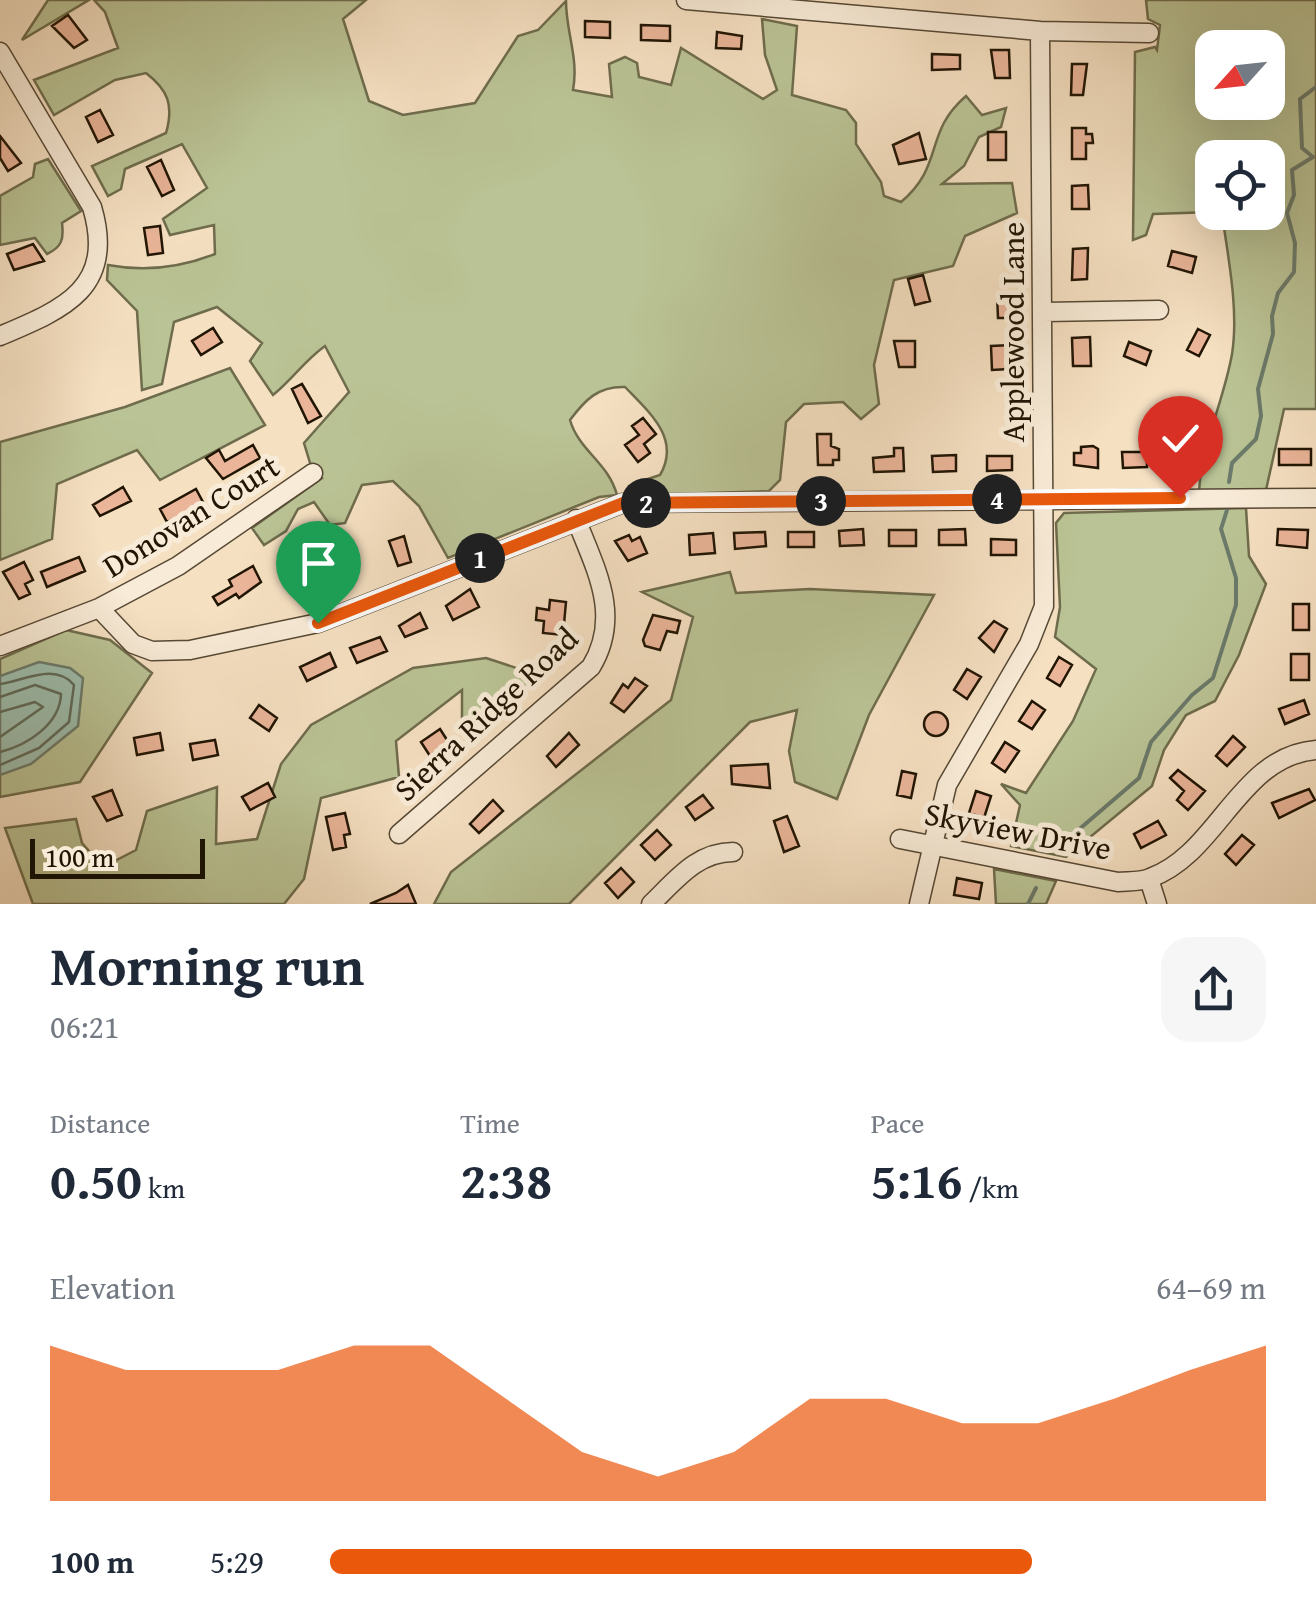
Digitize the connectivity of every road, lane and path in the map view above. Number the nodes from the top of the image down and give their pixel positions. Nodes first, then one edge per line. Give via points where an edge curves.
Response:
1 (686, 0) edge
2 (1040, 31) junction
3 (1149, 33) dead end
4 (0, 52) edge
5 (1159, 310) dead end
6 (1044, 312) junction
7 (0, 336) edge
8 (313, 473) dead end
9 (1316, 498) edge
10 (1044, 499) junction
11 (576, 519) junction
12 (100, 608) junction
13 (0, 646) edge
14 (1316, 750) edge
15 (399, 834) dead end
16 (900, 840) dead end
17 (935, 847) junction
18 (734, 852) dead end
19 (1149, 879) junction
20 (651, 904) edge
21 (919, 904) edge
22 (1157, 904) edge

1 - 2 street
2 - 3 street
2 - 6 street, Applewood Lane
4 - 7 street via 92,207 99,231 90,280 73,300
5 - 6 street
6 - 10 street, Applewood Lane
8 - 12 street, Donovan Court via 178,566
9 - 10 street
10 - 11 street via 623,503
10 - 17 street, Applewood Lane via 1044,606 946,786
11 - 12 street via 318,623 190,650 132,644
11 - 15 street, Sierra Ridge Road via 602,585 609,619 605,644 591,667
12 - 13 street, Donovan Court
14 - 19 street, Skyview Drive via 1295,752 1264,770 1188,852
16 - 17 street, Skyview Drive
17 - 19 street, Skyview Drive via 1118,882
17 - 21 street, Applewood Lane
18 - 20 street via 706,856
19 - 22 street

